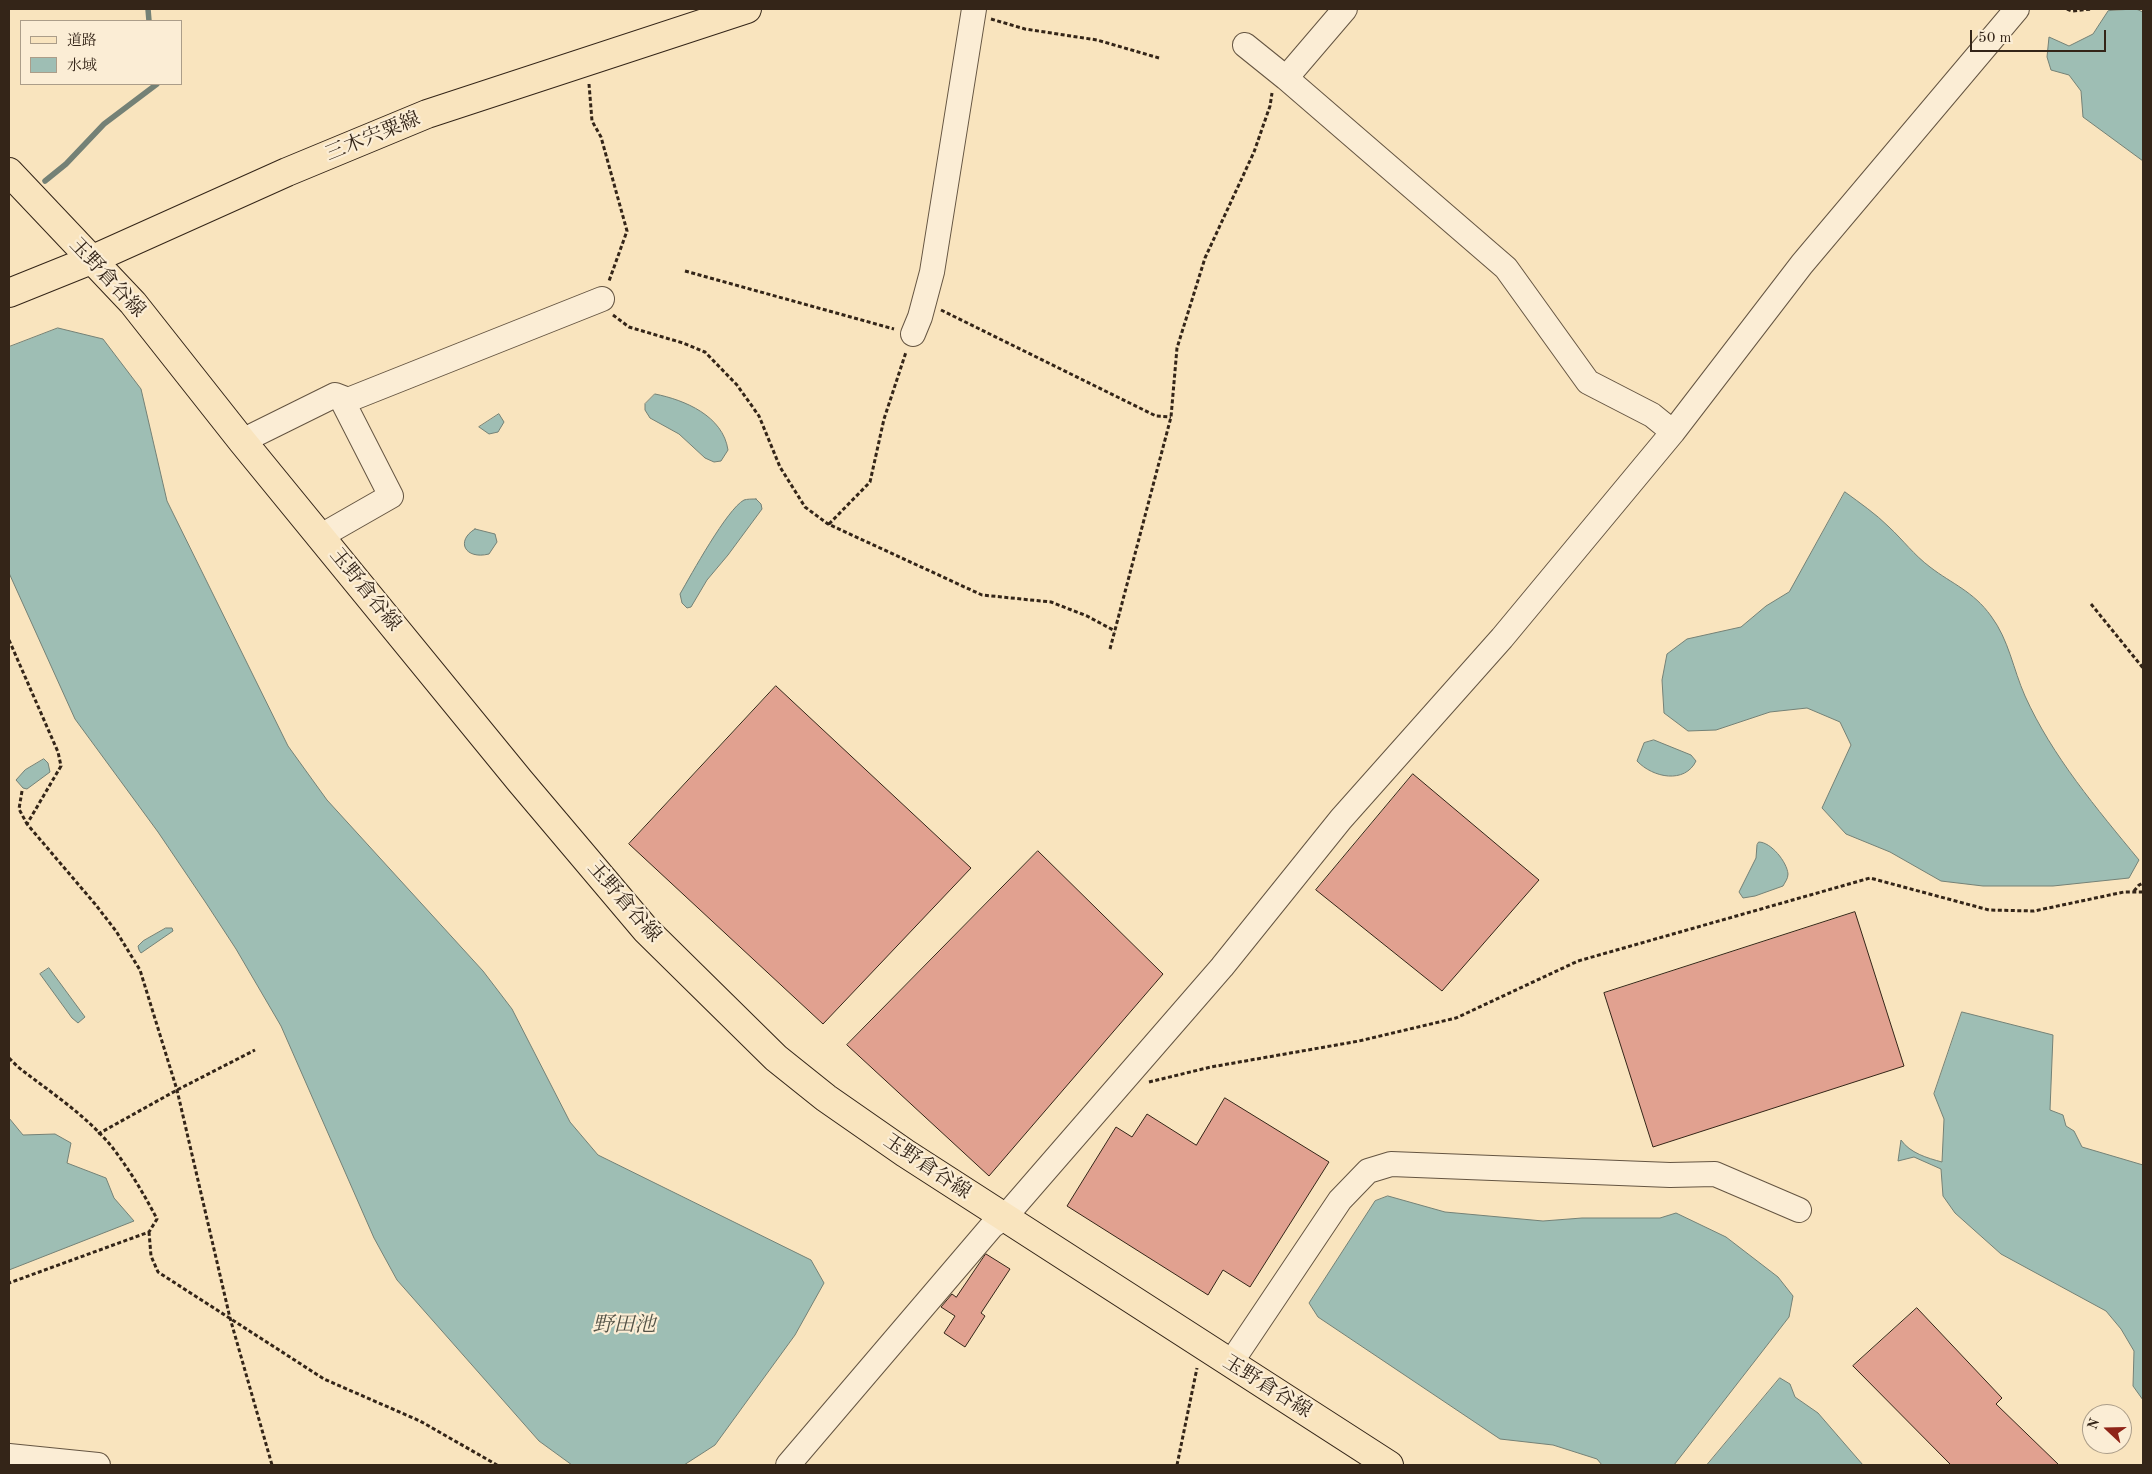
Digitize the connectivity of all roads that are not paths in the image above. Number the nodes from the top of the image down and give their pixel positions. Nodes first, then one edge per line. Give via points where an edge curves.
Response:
1 (747, 9) edge
2 (1345, 9) edge
3 (2017, 9) edge
4 (974, 11) edge
5 (1245, 45) dead end
6 (1286, 78) junction
7 (9, 172) edge
8 (91, 260) junction
9 (9, 293) edge
10 (602, 299) road end
11 (913, 334) road end
12 (344, 399) junction
13 (1673, 432) junction
14 (242, 441) junction
15 (321, 536) junction
16 (1799, 1210) dead end
17 (1004, 1218) junction
18 (1230, 1364) junction
19 (9, 1456) edge
20 (68, 1464) edge
21 (98, 1465) edge
22 (788, 1465) edge
23 (1389, 1465) edge

1 - 8 main road, 三木宍粟線 via 428,114 287,172
2 - 6 street
3 - 13 street via 1802,264
4 - 11 street via 932,272
5 - 6 street
6 - 13 street via 1506,268 1588,382 1652,416
7 - 8 main road, 玉野倉谷線
8 - 9 main road, 三木宍粟線
8 - 14 main road, 玉野倉谷線 via 133,303
10 - 12 street
12 - 14 street via 335,394
12 - 15 street via 391,496
13 - 17 street via 1502,638 1341,819 1222,967
14 - 15 main road, 玉野倉谷線
15 - 17 main road, 玉野倉谷線 via 646,930 727,1011 776,1058 826,1098
16 - 18 street via 1715,1174 1391,1164 1368,1171 1340,1200
17 - 18 main road, 玉野倉谷線
17 - 22 street via 992,1226
18 - 23 main road, 玉野倉谷線
19 - 20 street
20 - 21 street

